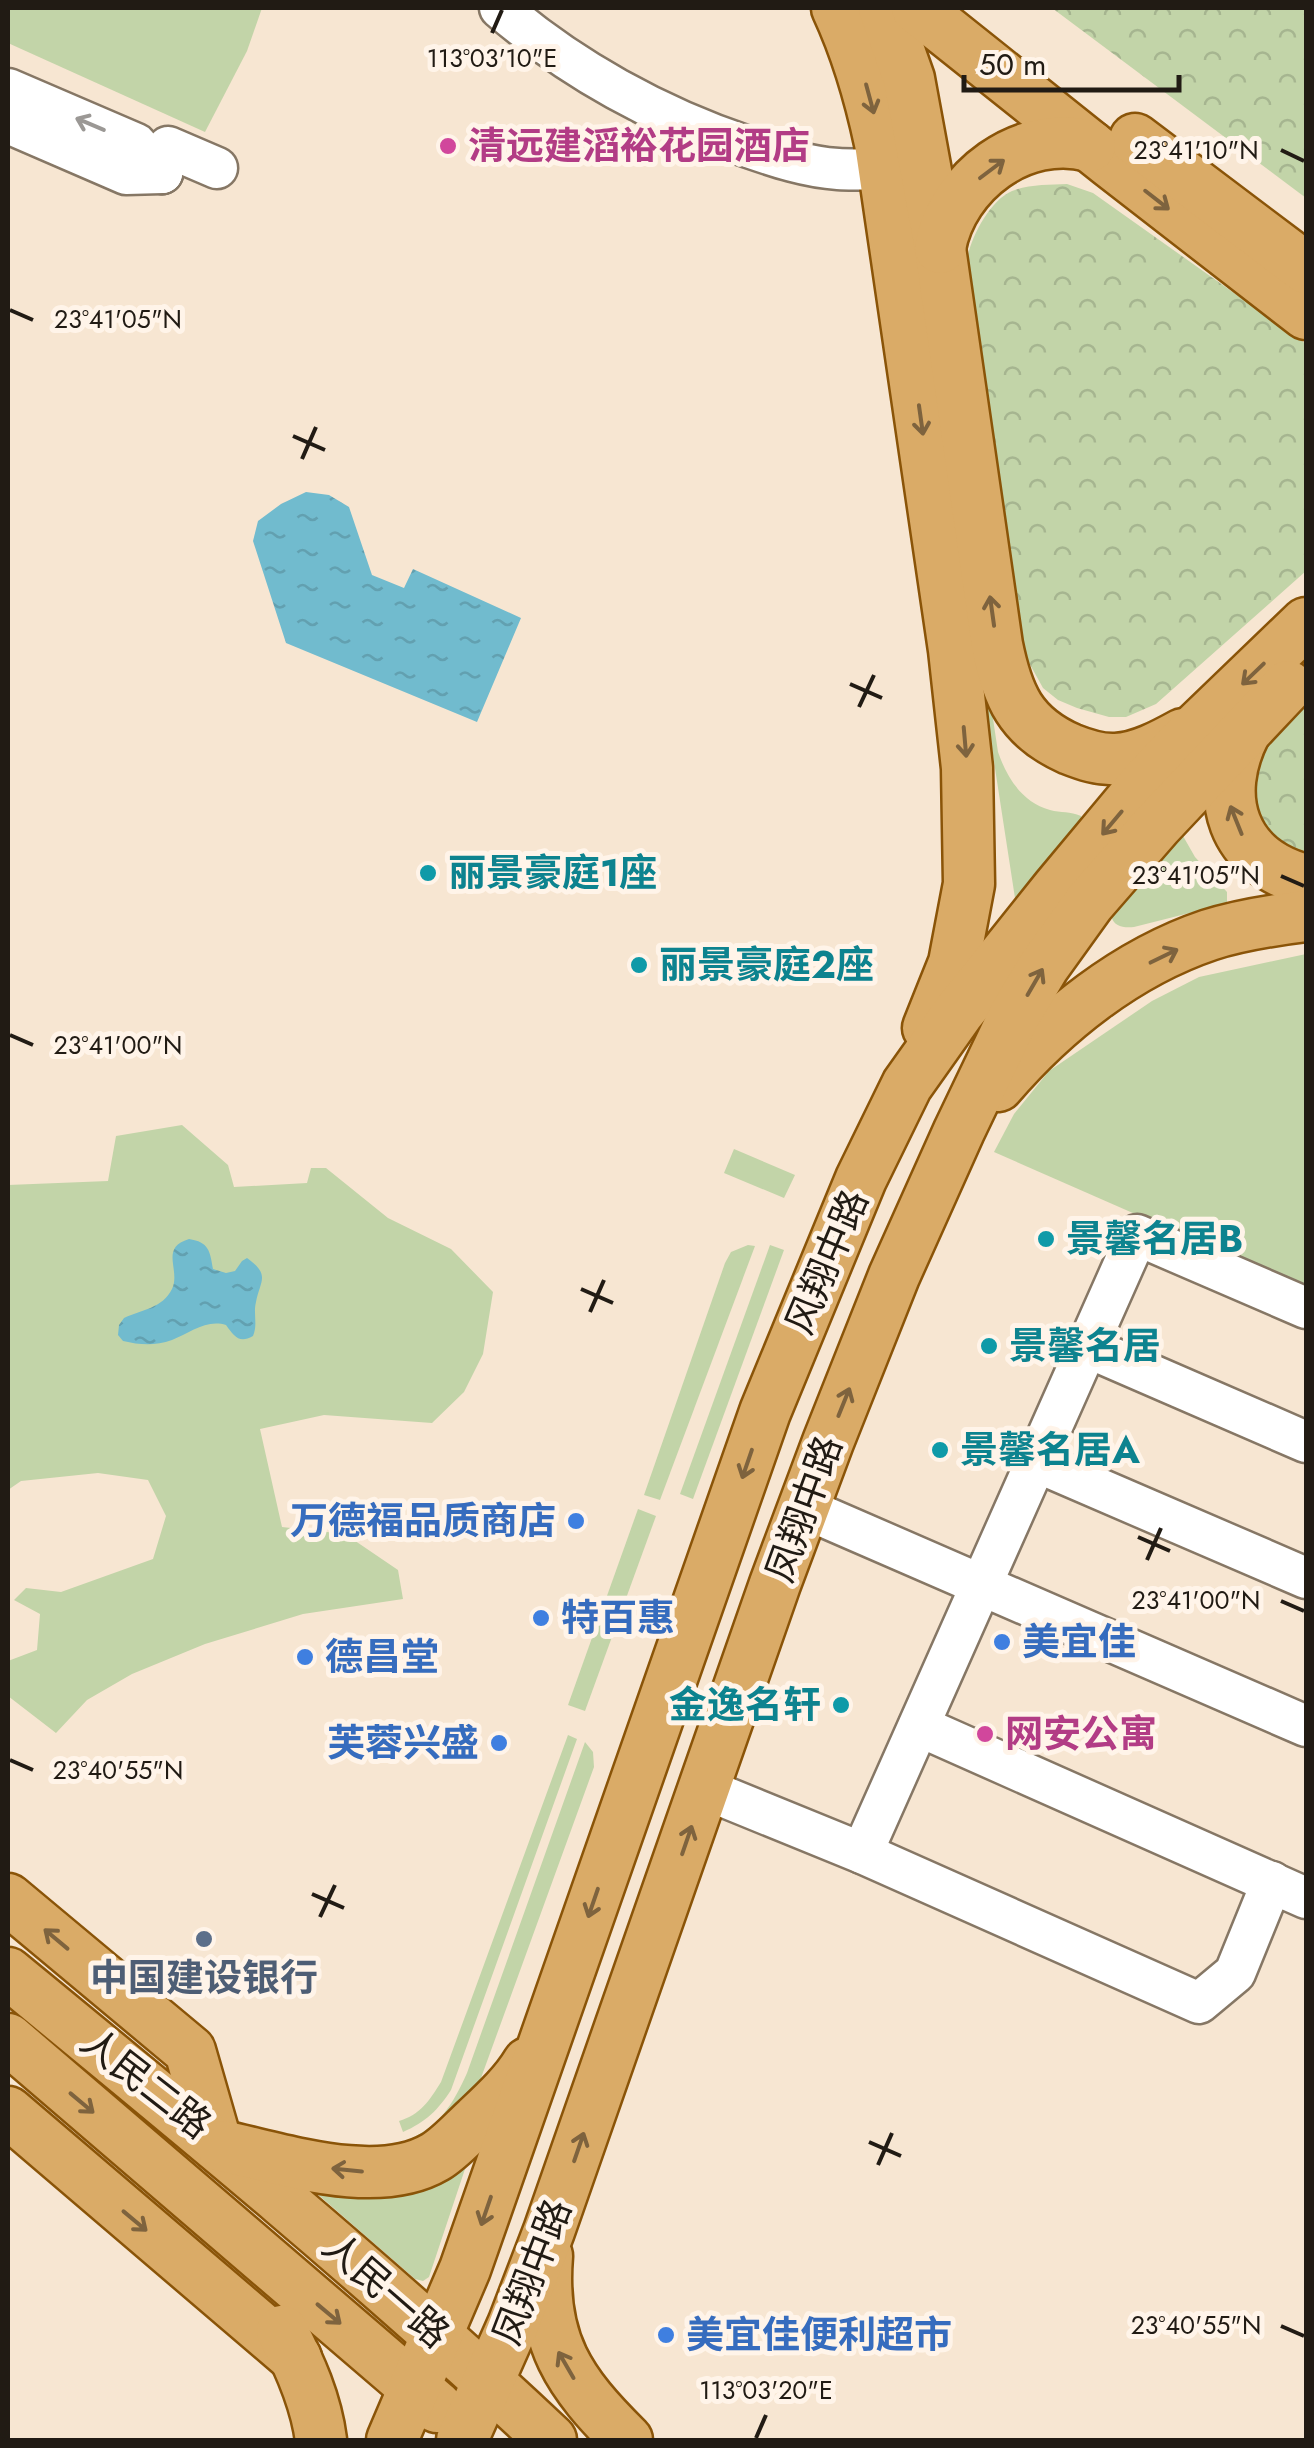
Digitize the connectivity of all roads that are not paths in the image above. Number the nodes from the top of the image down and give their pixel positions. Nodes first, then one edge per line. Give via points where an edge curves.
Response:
1 (500, 8) edge
2 (837, 8) edge
3 (884, 8) edge
4 (917, 8) edge
5 (970, 8) edge
6 (8, 89) edge
7 (8, 124) edge
8 (1090, 146) junction
9 (217, 168) dead end
10 (884, 169) junction
11 (162, 174) junction
12 (940, 248) junction
13 (1306, 268) edge
14 (1306, 314) edge
15 (1306, 623) edge
16 (1306, 668) edge
17 (1224, 726) junction
18 (1306, 880) edge
19 (1306, 916) edge
20 (907, 1084) junction
21 (959, 1131) junction
22 (1306, 1308) edge
23 (1087, 1348) junction
24 (1306, 1442) edge
25 (1037, 1462) junction
26 (804, 1508) junction
27 (1306, 1578) edge
28 (982, 1585) junction
29 (919, 1726) junction
30 (1306, 1726) edge
31 (705, 1789) junction
32 (862, 1854) junction
33 (1289, 1890) edge
34 (8, 1900) edge
35 (8, 1972) edge
36 (552, 2020) junction
37 (8, 2039) edge
38 (8, 2112) edge
39 (218, 2145) junction
40 (182, 2188) junction
41 (550, 2232) junction
42 (438, 2335) junction
43 (296, 2358) junction
44 (488, 2381) junction
45 (416, 2388) junction
46 (467, 2438) edge
47 (320, 2440) edge
48 (392, 2440) edge
49 (550, 2440) edge
50 (627, 2440) edge

1 - 10 street via 576,65 708,134 794,162
2 -> 10 main road via 856,52
3 - 12 main road via 909,79
4 - 8 main road
5 - 13 main road
11 -> 6 street via 136,144
7 - 11 street via 126,174
12 -> 8 main road via 957,204 994,166 1040,144
8 -> 14 main road
9 - 11 street via 168,147
10 -> 20 main road via 959,690 969,829 969,884 954,963
17 -> 12 main road via 1135,755 1100,758 1051,740 1018,710 997,645
15 -> 17 main road, 风翔中路
16 - 17 main road, 凤翔中路
18 -> 17 main road via 1256,855 1236,826
17 -> 20 main road, 风翔中路 via 1147,782
21 -> 17 main road, 凤翔中路 via 1044,966
21 -> 19 main road via 1048,1032 1124,976 1206,936
20 -> 36 main road, 风翔中路 via 765,1412
26 -> 21 main road, 凤翔中路
22 - 23 street via 1137,1235
23 - 24 street
23 - 25 street
25 - 27 street
25 - 28 street
26 - 28 street
26 - 31 main road, 凤翔中路
28 - 29 street
28 - 30 street
29 - 32 street
29 - 33 street
31 - 32 street
41 -> 31 main road, 凤翔中路
32 - 33 street via 1199,2003 1235,1973
39 -> 34 main road, 人民二路 via 190,2050
35 - 39 main road, 人民二路
36 -> 39 main road via 522,2074 495,2102 435,2156 408,2168 338,2170
36 -> 42 main road, 凤翔中路
37 -> 40 main road, 人民二路
38 -> 43 main road
39 - 42 main road, 人民一路
40 - 43 main road via 249,2276
40 -> 45 main road, 人民二路
41 - 44 main road, 凤翔中路
50 -> 41 main road via 585,2394 553,2339 546,2308
42 - 44 main road, 人民一路
42 - 45 main road, 凤翔中路
43 - 47 main road
44 - 46 main road, 凤翔中路
44 - 49 main road, 人民一路
45 - 46 main road, 人民二路
45 - 48 main road, 凤翔中路

